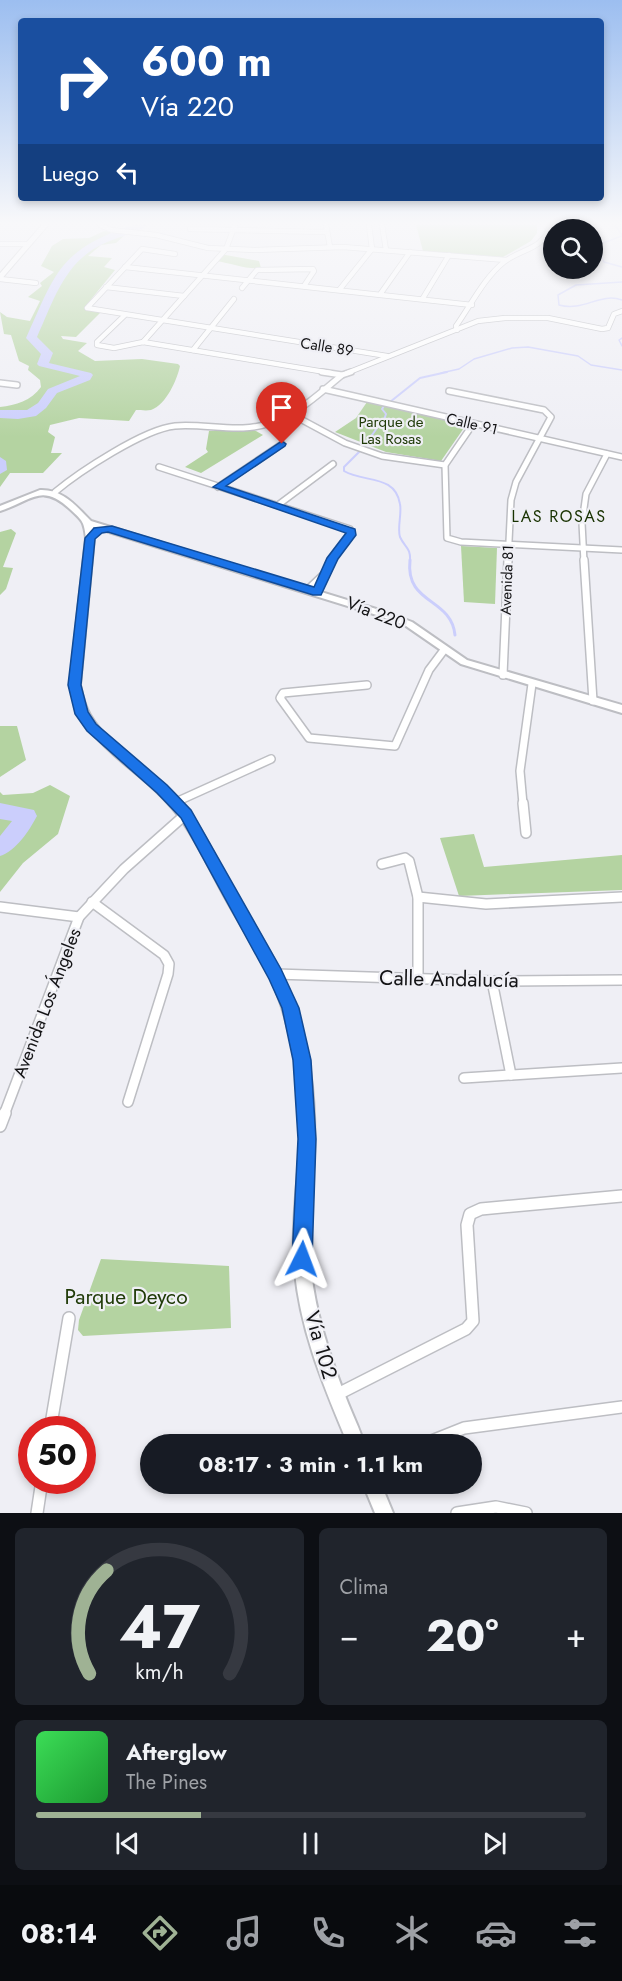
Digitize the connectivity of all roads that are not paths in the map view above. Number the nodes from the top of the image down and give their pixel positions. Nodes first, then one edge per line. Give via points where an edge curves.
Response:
1 (98, 296) edge
2 (181, 296) edge
3 (184, 296) joint
4 (403, 296) edge
5 (478, 296) edge
6 (423, 298) joint
7 (234, 299) dead end
8 (472, 305) junction
9 (622, 311) edge
10 (125, 315) junction
11 (164, 320) junction
12 (211, 329) junction
13 (456, 330) junction
14 (143, 342) junction
15 (193, 350) junction
16 (388, 356) junction
17 (342, 375) junction
18 (0, 383) edge
19 (17, 385) dead end
20 (323, 389) junction
21 (449, 391) dead end
22 (293, 415) junction
23 (473, 424) junction
24 (541, 439) junction
25 (282, 444) dead end
26 (607, 453) junction
27 (622, 457) edge
28 (333, 464) dead end
29 (445, 465) junction
30 (159, 467) dead end
31 (218, 487) junction
32 (55, 492) junction
33 (278, 505) junction
34 (0, 509) edge
35 (88, 523) junction
36 (108, 528) junction
37 (90, 538) junction
38 (508, 544) junction
39 (584, 548) junction
40 (622, 550) edge
41 (325, 574) junction
42 (313, 588) junction
43 (444, 650) junction
44 (502, 675) junction
45 (532, 684) junction
46 (367, 685) dead end
47 (593, 701) junction
48 (622, 709) edge
49 (271, 759) dead end
50 (176, 802) junction
51 (186, 814) junction
52 (526, 833) dead end
53 (382, 864) dead end
54 (418, 897) junction
55 (622, 897) edge
56 (92, 902) junction
57 (0, 907) edge
58 (79, 917) junction
59 (276, 974) junction
60 (418, 980) junction
61 (622, 980) edge
62 (492, 981) junction
63 (622, 1068) edge
64 (511, 1075) junction
65 (464, 1078) dead end
66 (128, 1102) dead end
67 (0, 1126) edge
68 (622, 1196) edge
69 (69, 1318) dead end
70 (336, 1395) junction
71 (622, 1407) edge
72 (52, 1416) edge
73 (352, 1434) edge
74 (449, 1434) edge
75 (40, 1494) edge
76 (376, 1494) edge
77 (37, 1513) edge
78 (384, 1513) edge
79 (457, 1513) edge
80 (525, 1513) edge

1 - 10 street, Calle 89 via 87,308
2 - 3 street
3 - 11 street
4 - 6 street
5 - 8 street
6 - 8 street
7 - 12 street
8 - 13 street
9 - 13 street via 614,314 608,328 602,329 548,318 505,318 478,321
10 - 11 street, Calle 89
10 - 14 street via 97,342 99,346 113,348
11 - 12 street, Calle 89
11 - 14 street
12 - 15 street
12 - 16 street, Calle 89
13 - 16 street
14 - 15 street
15 - 17 street
16 - 17 street
17 - 20 street
18 - 19 street
20 - 22 street
20 - 23 street, Calle 91
21 - 24 street, Avenida 81 via 544,410 551,417
22 - 29 street via 345,443 382,456
22 - 32 street via 260,426 174,426 141,437
23 - 24 street, Calle 91
23 - 29 street
24 - 26 street, Calle 91
24 - 38 street, Avenida 81 via 516,482
25 - 31 street
26 - 27 street, Calle 91
26 - 39 street via 586,494
28 - 33 street
29 - 38 street via 447,538
30 - 31 street
31 - 33 street
32 - 34 main road via 26,497
32 - 35 main road
33 - 41 street via 351,531
35 - 36 main road, Vía 220
35 - 37 main road, Vía 102
36 - 37 main road
36 - 42 main road, Vía 220
37 - 50 main road, Vía 102 via 76,698 91,727
38 - 39 street
38 - 44 street, Avenida 81
39 - 40 street
39 - 47 street
41 - 42 street
41 - 42 street
42 - 43 main road, Vía 220 via 409,624
43 - 44 main road, Vía 220 via 464,662
43 - 46 street via 429,670 395,746 309,738 280,698 283,693
44 - 45 main road, Vía 220
45 - 47 main road, Vía 220
45 - 52 street via 520,771
47 - 48 main road, Vía 220
49 - 50 street
50 - 51 main road, Vía 102
51 - 56 street, Avenida Los Ángeles
51 - 59 main road, Vía 102
53 - 54 street via 408,859
54 - 55 street via 486,904
54 - 60 street
56 - 58 street, Avenida Los Ángeles
56 - 66 street via 164,956 169,964
57 - 58 street
58 - 67 street, Avenida Los Ángeles
59 - 60 street, Calle Andalucía
59 - 70 main road, Vía 102 via 291,1008 302,1060 307,1139 302,1259 313,1324
60 - 62 street, Calle Andalucía
61 - 62 street, Calle Andalucía
62 - 64 street
63 - 64 street
64 - 65 street
68 - 70 street via 481,1209 470,1214 467,1225 473,1321 466,1329
69 - 72 street
70 - 73 main road, Vía 102
71 - 74 street via 464,1428
75 - 77 street
76 - 78 main road
79 - 80 street via 496,1507

